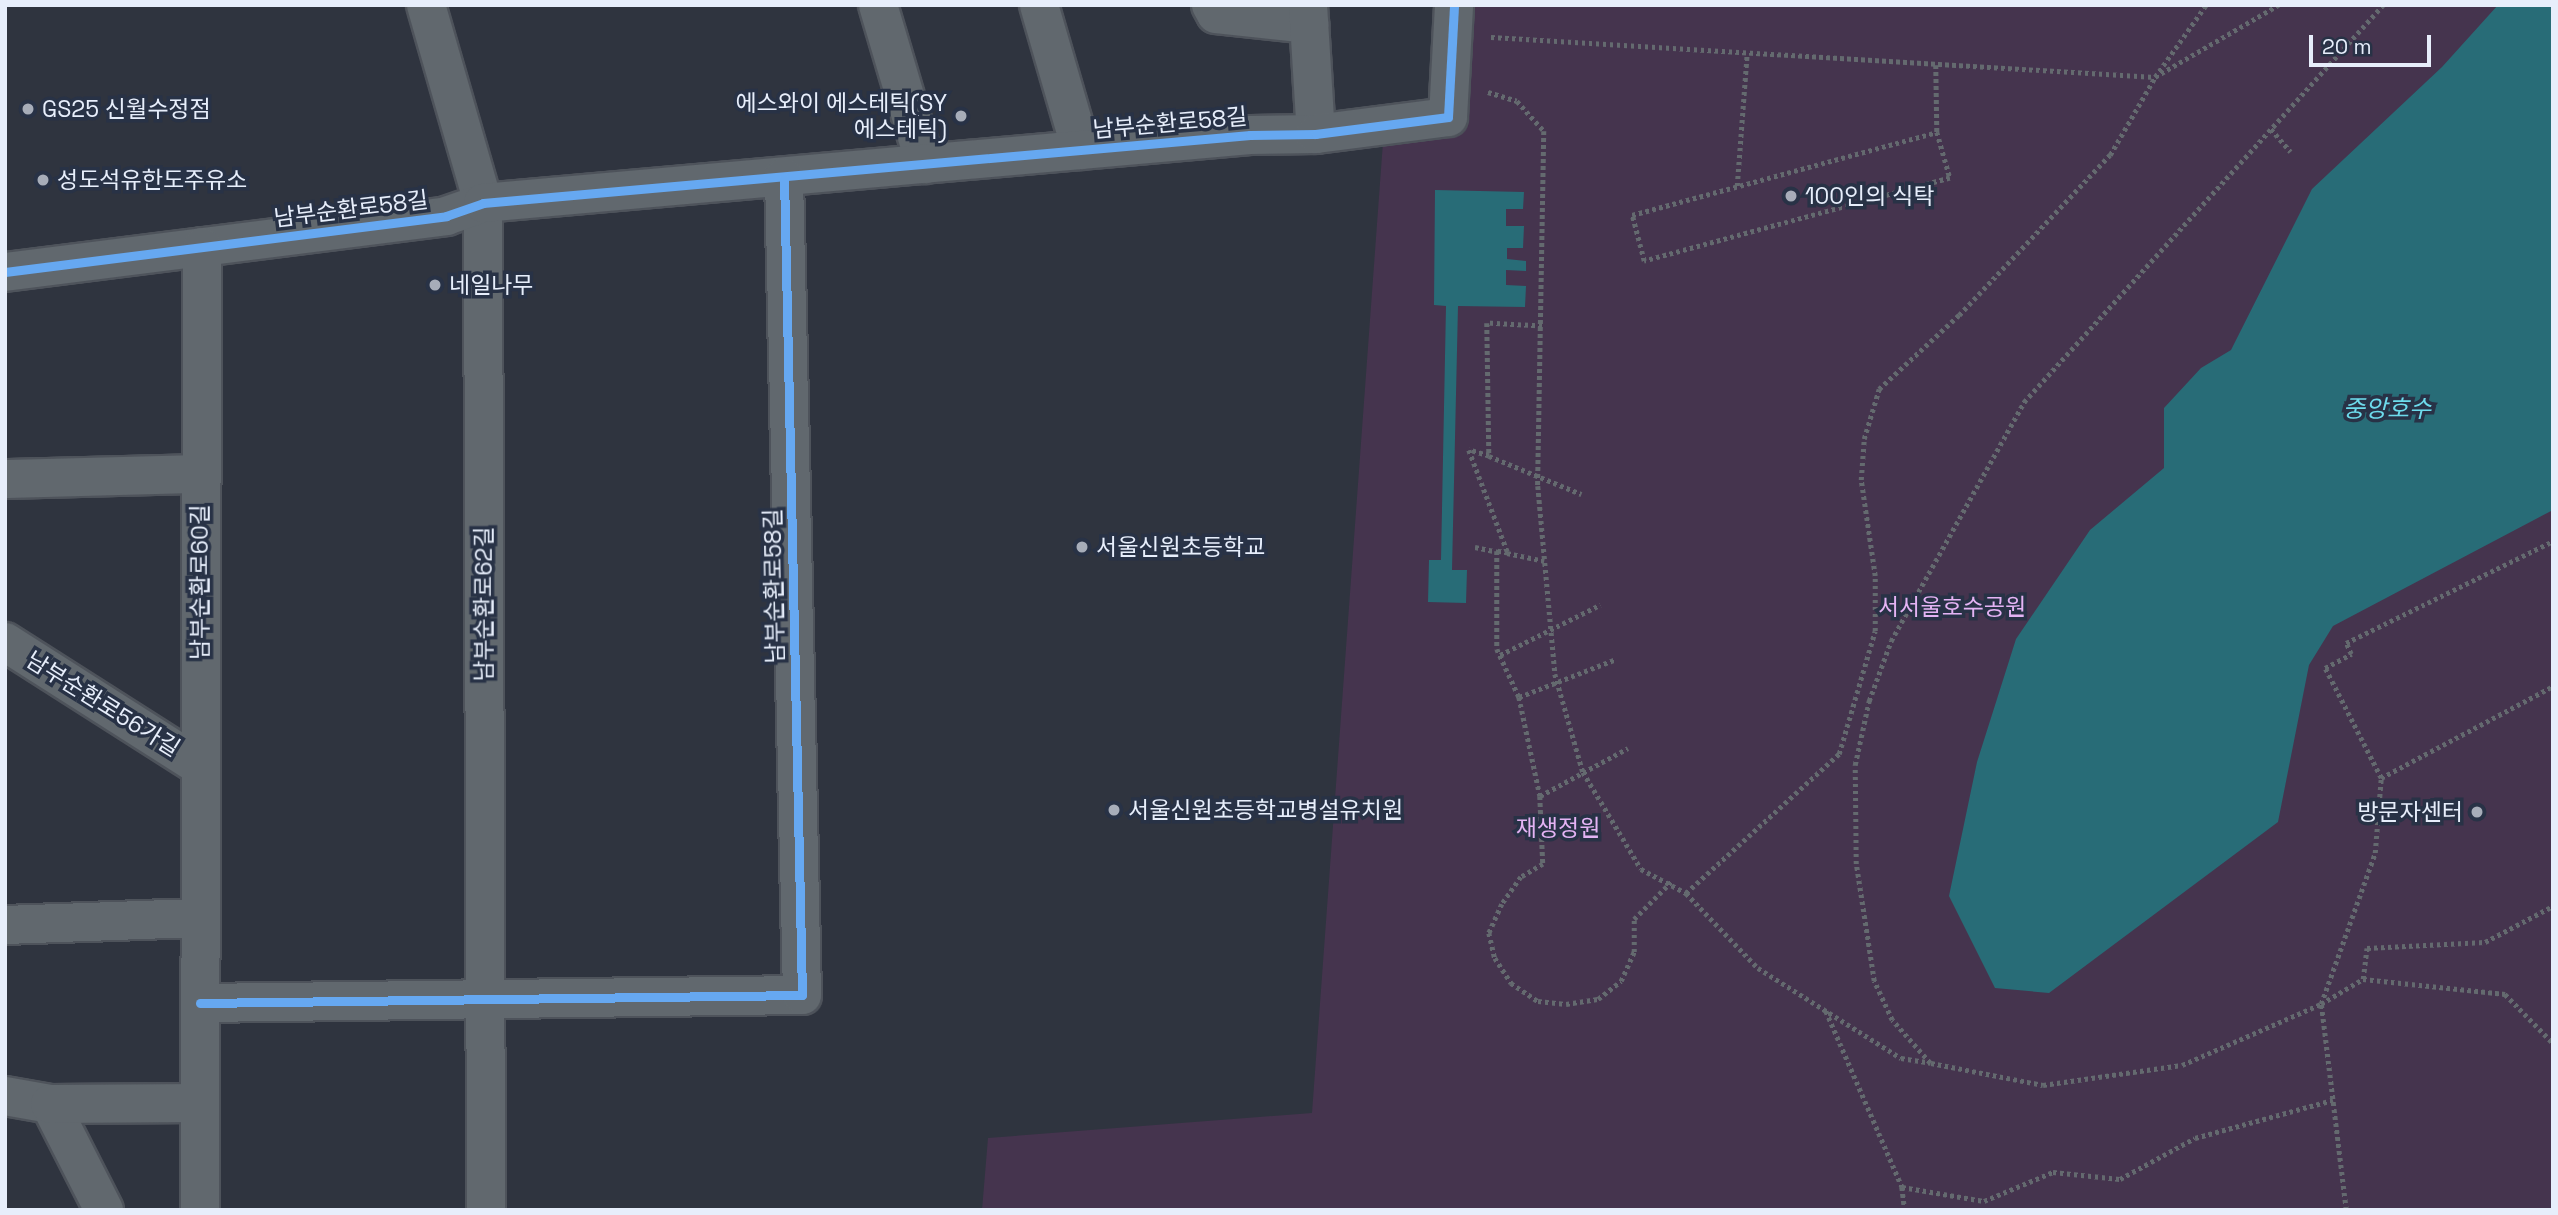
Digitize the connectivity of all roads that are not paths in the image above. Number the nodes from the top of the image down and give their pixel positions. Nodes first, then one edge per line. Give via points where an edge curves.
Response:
1 (426, 5) edge
2 (878, 5) edge
3 (1039, 5) edge
4 (1211, 5) edge
5 (1454, 5) edge
6 (1309, 15) edge
7 (1316, 134) junction
8 (1081, 150) junction
9 (925, 164) junction
10 (784, 177) junction
11 (483, 203) junction
12 (202, 247) junction
13 (5, 272) edge
14 (201, 474) junction
15 (5, 479) edge
16 (5, 642) edge
17 (200, 766) junction
18 (200, 918) junction
19 (5, 925) edge
20 (200, 1003) junction
21 (484, 1003) junction
22 (5, 1096) edge
23 (200, 1103) junction
24 (50, 1104) junction
25 (104, 1210) edge
26 (200, 1210) edge
27 (486, 1210) edge

1 - 11 street, 남부순환로62길
2 - 9 street
3 - 8 street, 남부순환로58길
4 - 6 street via 1216,15
5 - 7 street, 남부순환로58길 via 1448,117
6 - 7 street
7 - 8 street, 남부순환로58길
8 - 9 street, 남부순환로58길
9 - 10 street, 남부순환로58길
10 - 11 street, 남부순환로58길
10 - 21 street, 남부순환로58길 via 802,995
11 - 12 street, 남부순환로58길 via 446,216
11 - 21 street, 남부순환로62길
12 - 13 street, 남부순환로58길
12 - 14 street, 남부순환로60길
14 - 15 street
14 - 17 street, 남부순환로60길
16 - 17 street, 남부순환로56가길
17 - 18 street, 남부순환로60길
18 - 19 street
18 - 20 street, 남부순환로60길
20 - 21 street
20 - 23 street, 남부순환로60길
21 - 27 street, 남부순환로62길
22 - 24 street
23 - 24 street
23 - 26 street, 남부순환로60길
24 - 25 street

